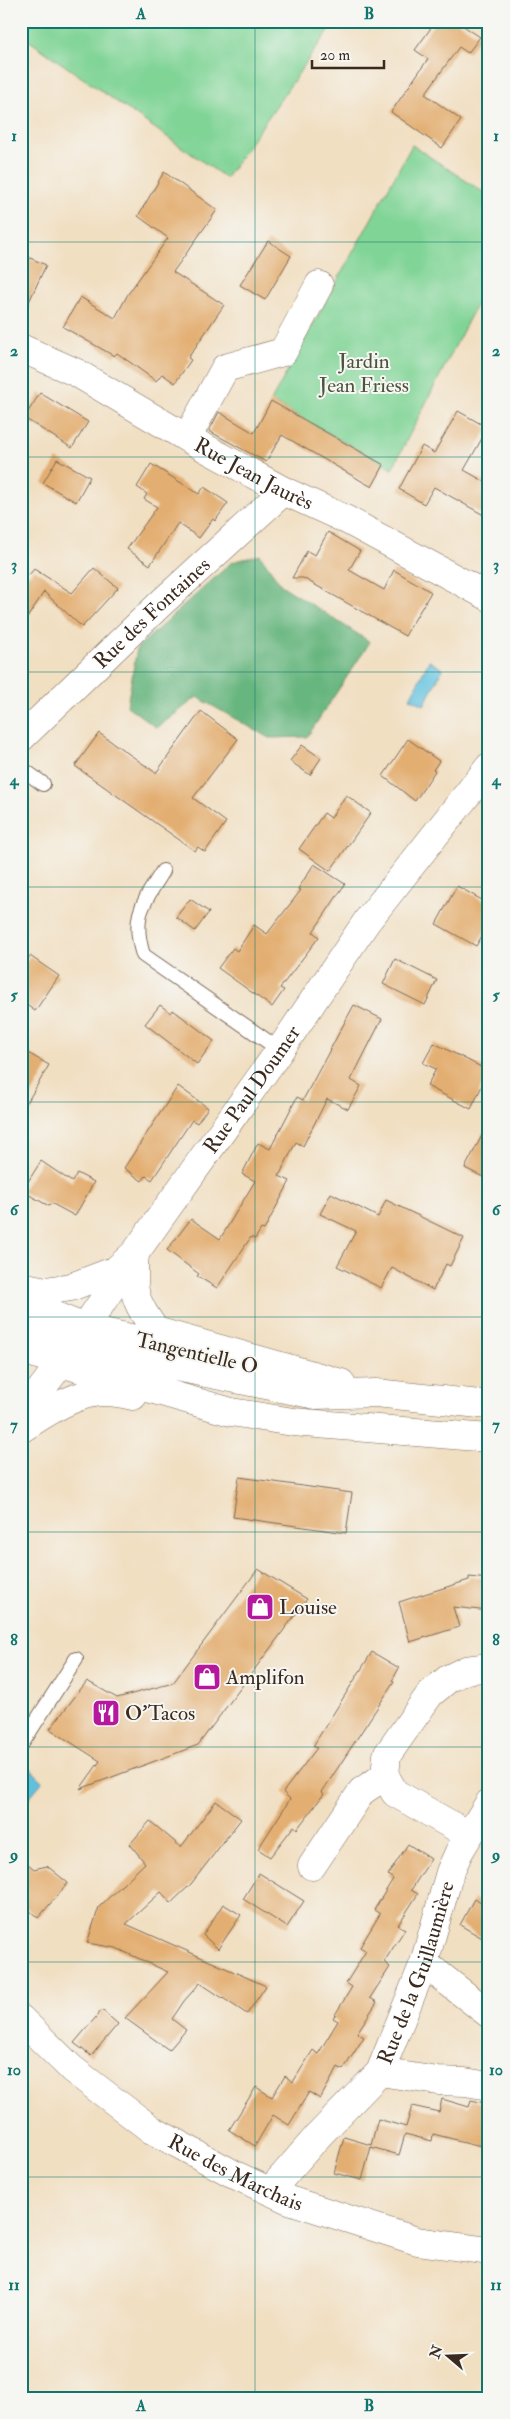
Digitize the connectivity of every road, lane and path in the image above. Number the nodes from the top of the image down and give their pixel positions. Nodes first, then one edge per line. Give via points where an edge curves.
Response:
1 (319, 285) dead end
2 (21, 348) edge
3 (187, 438) junction
4 (284, 491) junction
5 (489, 598) edge
6 (21, 738) edge
7 (21, 768) edge
8 (489, 768) edge
9 (43, 784) dead end
10 (163, 871) dead end
11 (280, 1050) junction
12 (136, 1253) junction
13 (21, 1286) edge
14 (21, 1302) edge
15 (85, 1328) junction
16 (21, 1331) edge
17 (21, 1349) edge
18 (61, 1363) junction
19 (376, 1393) junction
20 (489, 1405) edge
21 (231, 1412) junction
22 (21, 1416) edge
23 (21, 1429) edge
24 (489, 1438) edge
25 (76, 1659) dead end
26 (489, 1666) edge
27 (21, 1745) edge
28 (385, 1776) junction
29 (489, 1803) edge
30 (469, 1835) junction
31 (312, 1866) dead end
32 (424, 1963) junction
33 (489, 2014) edge
34 (23, 2027) edge
35 (380, 2072) junction
36 (489, 2086) edge
37 (270, 2191) junction
38 (489, 2252) edge

1 - 3 street via 283,352 225,368
2 - 3 street, Rue Jean Jaurès via 76,373
3 - 4 street, Rue Jean Jaurès
4 - 5 street, Rue Jean Jaurès via 347,520
4 - 6 street, Rue des Fontaines via 160,604
7 - 9 lane
8 - 11 street, Rue Paul Doumer via 367,921
10 - 11 lane via 140,906 137,937 143,955
11 - 12 street, Rue Paul Doumer
12 - 13 street via 116,1270 71,1287 46,1291
12 - 15 street, Rue Paul Doumer
12 - 19 street via 133,1283 137,1302 156,1331
14 - 15 street, Tangentielle O
15 - 16 street via 65,1339
15 - 18 street, Rue Paul Doumer
15 - 19 street, Tangentielle O
17 - 18 street
18 - 19 street via 92,1348 316,1395
18 - 21 street
18 - 22 street, Rue Paul Doumer
19 - 20 street
21 - 23 street via 105,1391 64,1404
21 - 24 street via 293,1422
25 - 27 lane
26 - 28 street via 466,1670 430,1694 387,1755
28 - 30 street via 395,1793
28 - 31 street via 362,1792
29 - 30 street, Rue de la Guillaumière
30 - 32 street, Rue de la Guillaumière via 450,1872
32 - 33 street
32 - 35 street, Rue de la Guillaumière
34 - 37 street, Rue des Marchais via 152,2130
35 - 36 street via 438,2082
35 - 37 street, Rue de la Guillaumière
37 - 38 street, Rue des Marchais via 417,2242

